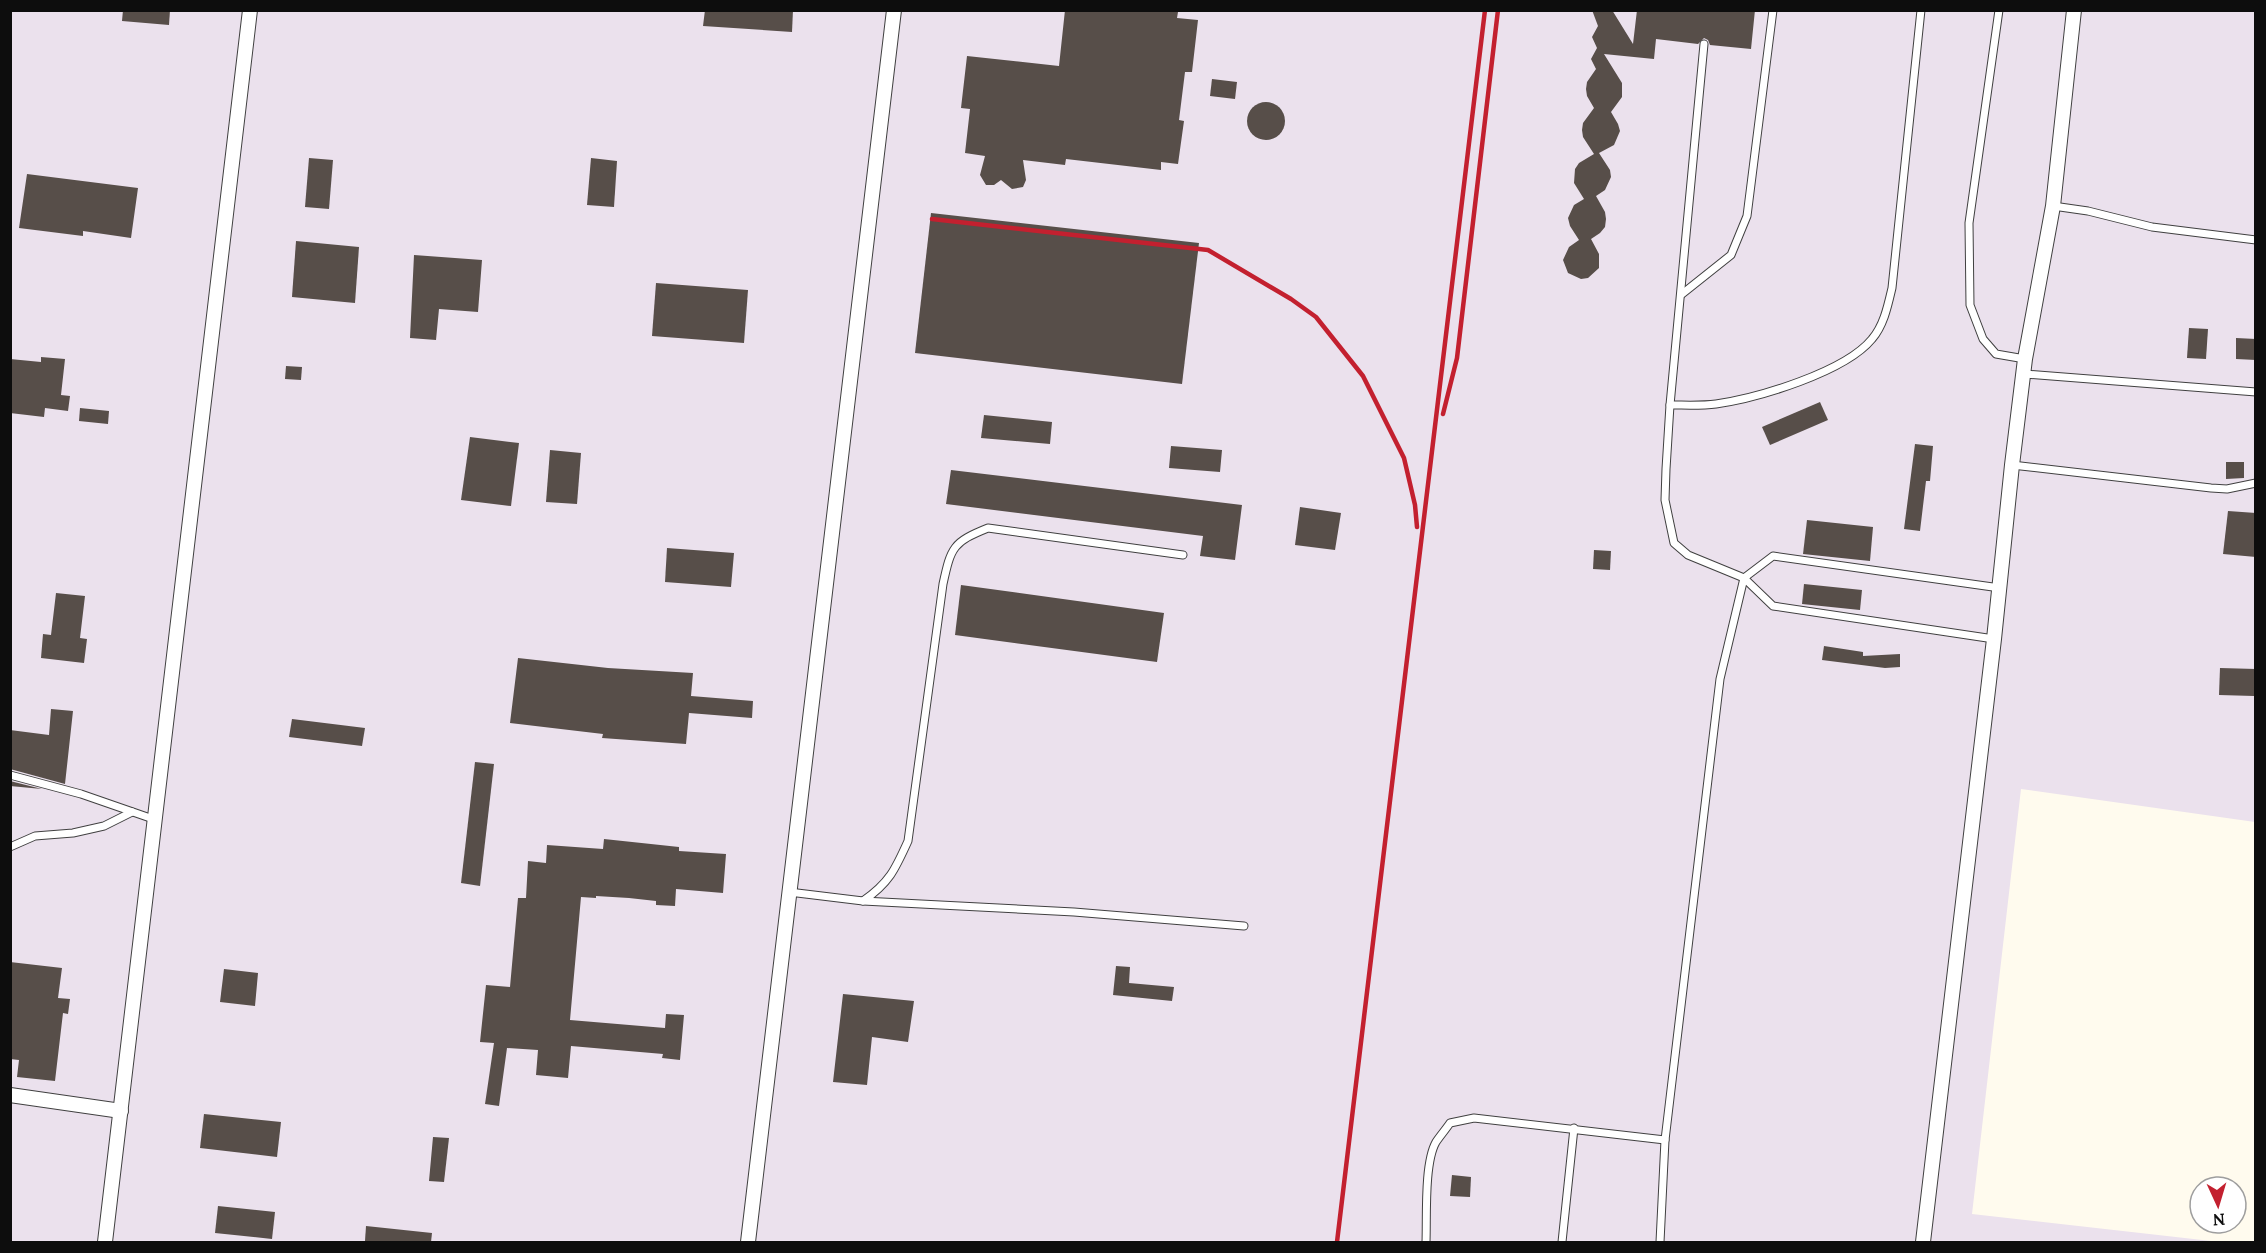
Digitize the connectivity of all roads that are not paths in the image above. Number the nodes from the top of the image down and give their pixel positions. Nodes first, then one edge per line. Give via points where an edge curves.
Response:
1 (250, 10) edge
2 (894, 10) edge
3 (1773, 10) edge
4 (1921, 10) edge
5 (1999, 10) edge
6 (2074, 10) edge
7 (1704, 44) dead end
8 (2053, 206) junction
9 (2256, 240) edge
10 (1682, 294) junction
11 (2025, 359) junction
12 (2025, 374) junction
13 (2256, 392) edge
14 (1670, 405) junction
15 (2012, 465) junction
16 (2256, 483) edge
17 (1183, 555) dead end
18 (1744, 578) junction
19 (2000, 588) junction
20 (1994, 639) junction
21 (10, 775) edge
22 (132, 812) junction
23 (156, 820) junction
24 (10, 847) edge
25 (789, 892) junction
26 (863, 901) junction
27 (1244, 926) dead end
28 (10, 1095) edge
29 (120, 1111) junction
30 (1574, 1128) junction
31 (1665, 1140) junction
32 (105, 1242) edge
33 (748, 1242) edge
34 (1426, 1242) edge
35 (1562, 1242) edge
36 (1660, 1242) edge
37 (1923, 1242) edge

1 - 23 street
2 - 25 street
3 - 10 lane via 1747,216 1731,255
4 - 14 lane via 1892,288 1885,315 1872,339 1831,368 1788,386 1715,404
5 - 11 lane via 1968,223 1970,305 1983,339 1996,354
6 - 8 street
7 - 10 lane
8 - 9 lane via 2152,227
8 - 11 street
10 - 14 lane
11 - 12 street
12 - 13 lane
12 - 15 street
14 - 18 lane via 1665,500 1674,543 1688,555
15 - 16 lane via 2211,488
15 - 19 street
17 - 26 lane via 988,528 967,536 949,554 908,841 882,888
18 - 19 lane via 1773,556
18 - 20 lane via 1773,606
18 - 31 lane via 1720,679
19 - 20 street
20 - 37 street
21 - 22 lane
22 - 23 lane
22 - 24 lane via 104,826 35,836
23 - 29 street
25 - 26 lane
25 - 33 street
26 - 27 lane
28 - 29 street
29 - 32 street
30 - 31 lane
30 - 34 lane via 1474,1118 1450,1123 1435,1144 1431,1162
30 - 35 lane
31 - 36 lane

